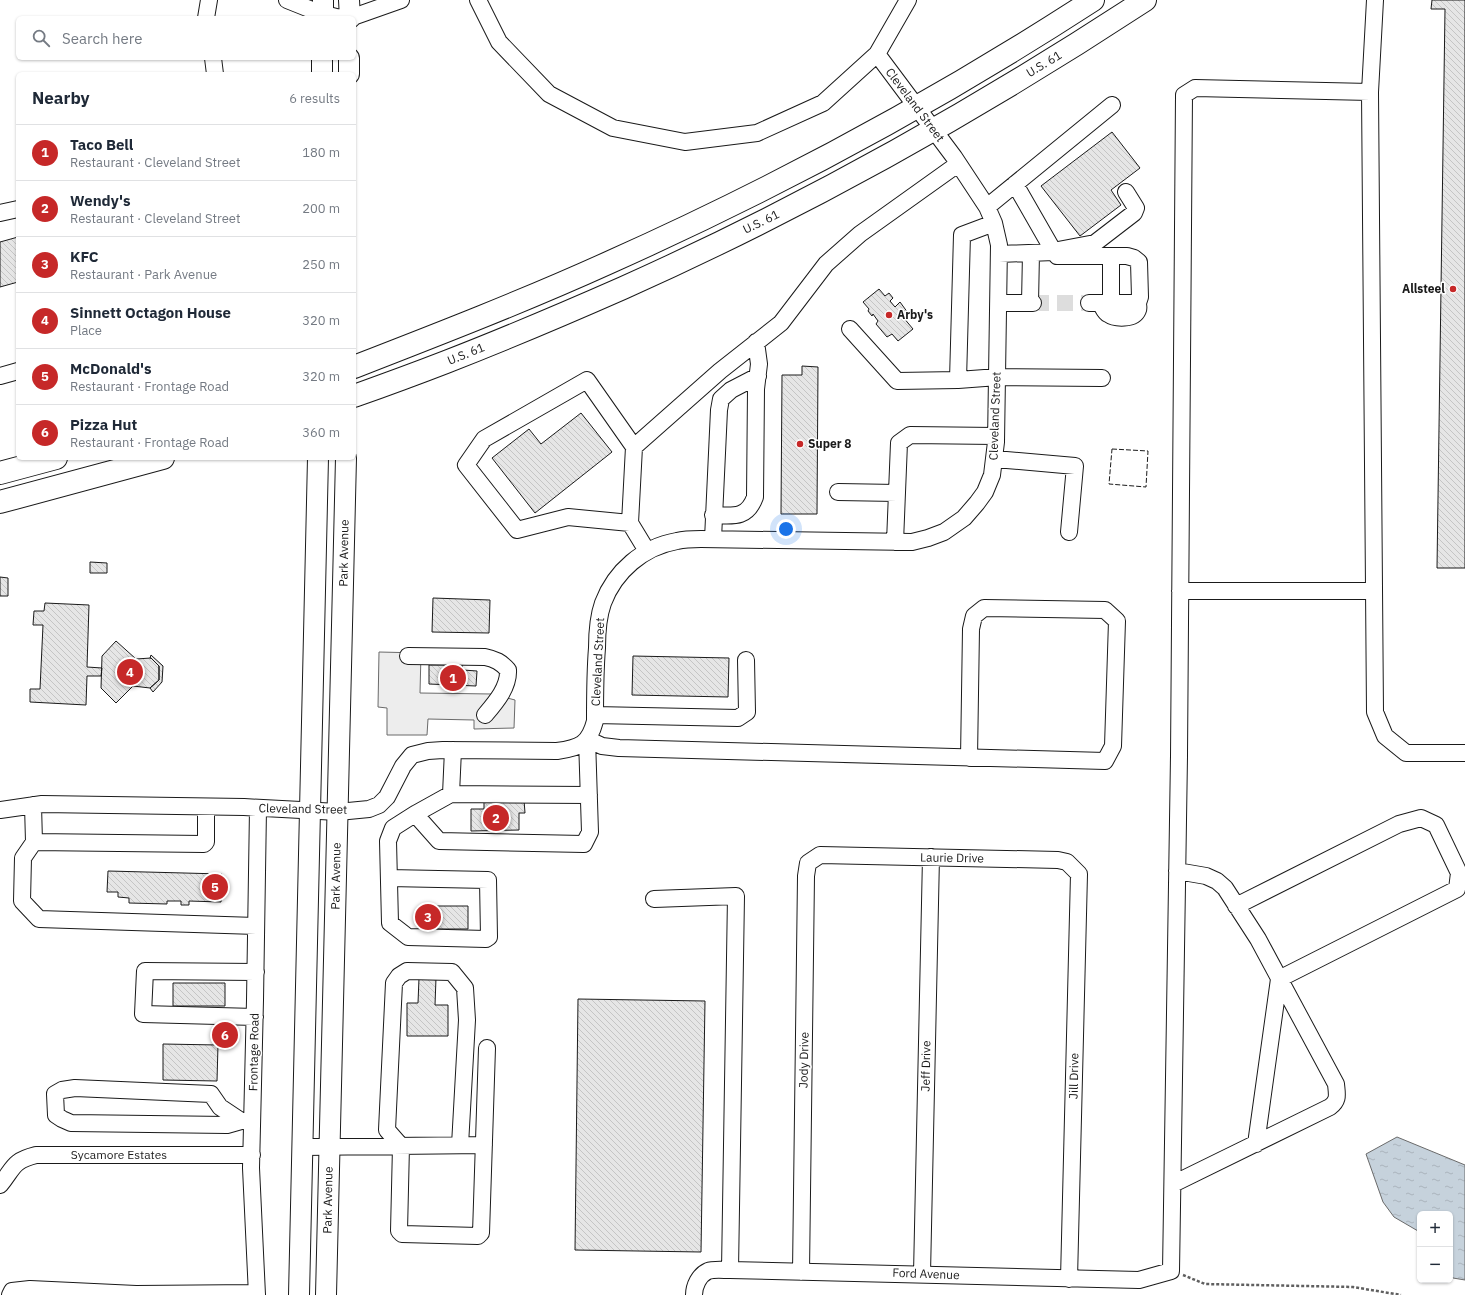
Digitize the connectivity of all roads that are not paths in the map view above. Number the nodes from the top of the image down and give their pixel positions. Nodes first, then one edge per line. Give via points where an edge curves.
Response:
1 (209, 0) edge
2 (287, 0) edge
3 (349, 0) edge
4 (401, 0) edge
5 (478, 0) edge
6 (908, 0) edge
7 (1093, 0) edge
8 (1145, 0) edge
9 (1375, 0) edge
10 (323, 11) edge
11 (206, 16) edge
12 (342, 16) edge
13 (350, 16) edge
14 (356, 16) edge
15 (877, 54) junction
16 (212, 60) edge
17 (322, 60) edge
18 (349, 60) edge
19 (215, 72) edge
20 (322, 72) edge
21 (349, 72) edge
22 (1370, 92) junction
23 (1112, 105) dead end
24 (917, 107) junction
25 (934, 130) junction
26 (958, 164) junction
27 (1015, 184) junction
28 (1126, 192) dead end
29 (987, 207) junction
30 (16, 209) edge
31 (0, 213) edge
32 (994, 223) junction
33 (1054, 252) junction
34 (1031, 253) junction
35 (998, 254) junction
36 (1111, 256) junction
37 (998, 303) junction
38 (850, 329) dead end
39 (756, 342) junction
40 (356, 366) edge
41 (16, 372) edge
42 (0, 376) edge
43 (758, 376) junction
44 (998, 377) junction
45 (1102, 378) dead end
46 (958, 380) junction
47 (356, 395) edge
48 (996, 436) junction
49 (634, 447) junction
50 (995, 459) junction
51 (49, 460) edge
52 (156, 460) edge
53 (318, 460) edge
54 (346, 460) edge
55 (0, 473) edge
56 (838, 492) dead end
57 (897, 493) junction
58 (0, 502) edge
59 (713, 515) junction
60 (630, 523) junction
61 (1069, 532) dead end
62 (713, 539) junction
63 (895, 542) junction
64 (647, 551) junction
65 (1180, 590) junction
66 (1374, 590) junction
67 (408, 656) dead end
68 (746, 660) dead end
69 (485, 714) dead end
70 (595, 715) junction
71 (587, 739) junction
72 (452, 750) junction
73 (1465, 753) edge
74 (969, 758) junction
75 (451, 794) junction
76 (589, 795) junction
77 (33, 805) junction
78 (206, 807) junction
79 (258, 808) junction
80 (0, 810) edge
81 (309, 810) junction
82 (338, 812) junction
83 (415, 814) junction
84 (34, 842) junction
85 (820, 855) joint
86 (931, 857) junction
87 (1177, 871) junction
88 (1079, 874) joint
89 (389, 878) junction
90 (654, 899) dead end
91 (1236, 906) junction
92 (256, 926) junction
93 (256, 972) junction
94 (1279, 979) junction
95 (255, 1017) junction
96 (487, 1048) dead end
97 (247, 1121) junction
98 (1256, 1144) junction
99 (460, 1145) junction
100 (484, 1145) junction
101 (401, 1146) junction
102 (302, 1147) junction
103 (329, 1147) junction
104 (252, 1155) junction
105 (1173, 1184) junction
106 (0, 1185) edge
107 (730, 1270) junction
108 (801, 1272) junction
109 (922, 1274) junction
110 (1069, 1279) junction
111 (136, 1294) edge
112 (257, 1294) edge
113 (10, 1295) edge
114 (298, 1295) edge
115 (326, 1295) edge
116 (694, 1295) edge

1 - 11 street
2 - 10 street
3 - 13 main road
4 - 14 street
5 - 15 street via 499,42 549,94 613,128 685,142 757,133 823,103
6 - 15 street
7 - 24 highway
8 - 25 highway, U.S. 61 via 1046,64
9 - 22 street
10 - 12 street
15 - 24 street, Cleveland Street
16 - 19 street
17 - 20 main road
18 - 21 main road
22 - 65 street via 1195,88 1184,94
22 - 66 street
23 - 27 street
24 - 25 street, Cleveland Street
24 - 40 highway via 762,190 609,263
25 - 26 street, Cleveland Street
25 - 47 highway, U.S. 61 via 782,211 624,287 451,360
26 - 29 street, Cleveland Street
26 - 39 street via 860,234 826,264 781,323
27 - 29 street
27 - 33 street
28 - 33 street via 1136,208 1134,214 1095,243
29 - 32 street, Cleveland Street
30 - 31 street
32 - 35 street, Cleveland Street via 999,245
32 - 46 street via 962,235
33 - 34 street
33 - 36 street via 1057,256
34 - 35 street
34 - 37 street via 1032,303
35 - 37 street, Cleveland Street
36 - 36 street via 1127,256 1139,262 1138,303 1100,303
37 - 44 street, Cleveland Street
38 - 46 street via 897,382
39 - 43 street
39 - 49 street
41 - 42 street
43 - 59 street via 731,390 721,399
43 - 59 street via 755,497 752,506 737,516
44 - 45 street
44 - 46 street
44 - 48 street, Cleveland Street
48 - 50 street, Cleveland Street
48 - 57 street via 910,435 899,443
49 - 60 street
49 - 60 street via 587,380 484,439 466,465 517,530 568,517
50 - 61 street via 1075,466
50 - 63 street, Cleveland Street via 985,492 964,518 944,532 928,538 912,542
51 - 55 highway
52 - 58 highway
53 - 81 main road
54 - 82 main road, Park Avenue
56 - 57 street
57 - 63 street
59 - 62 street
60 - 64 street
62 - 63 street, Cleveland Street
62 - 64 street, Cleveland Street via 677,541
64 - 70 street, Cleveland Street via 634,560 614,582 603,604 598,629
65 - 66 street
65 - 87 street
66 - 73 street via 1375,712 1385,736 1406,752
67 - 69 street via 485,657 502,663 508,670 505,687
68 - 70 street via 747,712 738,718
70 - 71 street, Cleveland Street via 592,732
71 - 72 street, Cleveland Street via 579,747 557,751
71 - 74 street via 602,746 619,748
71 - 76 street
72 - 75 street
72 - 82 street, Cleveland Street via 412,755 403,766 387,798 379,805 369,810
74 - 74 street via 974,616 984,608 1105,610 1117,621 1113,746 1105,761
75 - 76 street
75 - 83 street
76 - 83 street via 590,832 584,844 439,841
77 - 78 street, Cleveland Street
77 - 80 street, Cleveland Street
77 - 84 street
78 - 79 street, Cleveland Street
78 - 84 street via 204,844
79 - 81 street, Cleveland Street
79 - 92 street, Frontage Road
81 - 82 street, Cleveland Street
81 - 102 main road
82 - 103 main road, Park Avenue
83 - 89 street via 393,828 388,842
84 - 92 street via 23,858 22,901 40,919
85 - 86 street, Laurie Drive
85 - 108 street, Jody Drive via 808,863 806,876
86 - 88 street, Laurie Drive via 1058,860 1066,862
86 - 109 street, Jeff Drive
87 - 91 street via 1206,876 1217,881 1225,888
87 - 105 street
88 - 110 street, Jill Drive
89 - 89 street via 390,923 408,937 489,937 488,880
90 - 107 street via 736,896
91 - 94 street via 1258,939
91 - 94 street via 1399,824 1421,818 1436,825 1459,873 1457,889
92 - 93 street, Frontage Road
93 - 95 street, Frontage Road
93 - 95 street via 145,971 143,1014
94 - 98 street
94 - 98 street via 1336,1084 1337,1095 1335,1103 1330,1108
95 - 97 street, Frontage Road
96 - 100 street
97 - 97 street via 227,1125 71,1123 56,1115 55,1094 75,1088 211,1094 220,1107
97 - 104 street, Frontage Road
98 - 105 street
99 - 100 street
99 - 101 street
99 - 101 street via 467,1020 465,988 452,972 407,971 394,984 388,1130
100 - 101 street via 482,1233 478,1236 400,1233
101 - 103 street
102 - 103 street
102 - 114 main road
103 - 115 main road, Park Avenue
104 - 106 street, Sycamore Estates via 36,1155 16,1162
104 - 112 street, Frontage Road
105 - 110 street, Ford Avenue via 1171,1271 1139,1280
107 - 108 street, Ford Avenue
107 - 116 street, Ford Avenue via 705,1273 699,1279
108 - 109 street, Ford Avenue
109 - 110 street, Ford Avenue
111 - 112 street
111 - 113 street via 30,1289 12,1291

